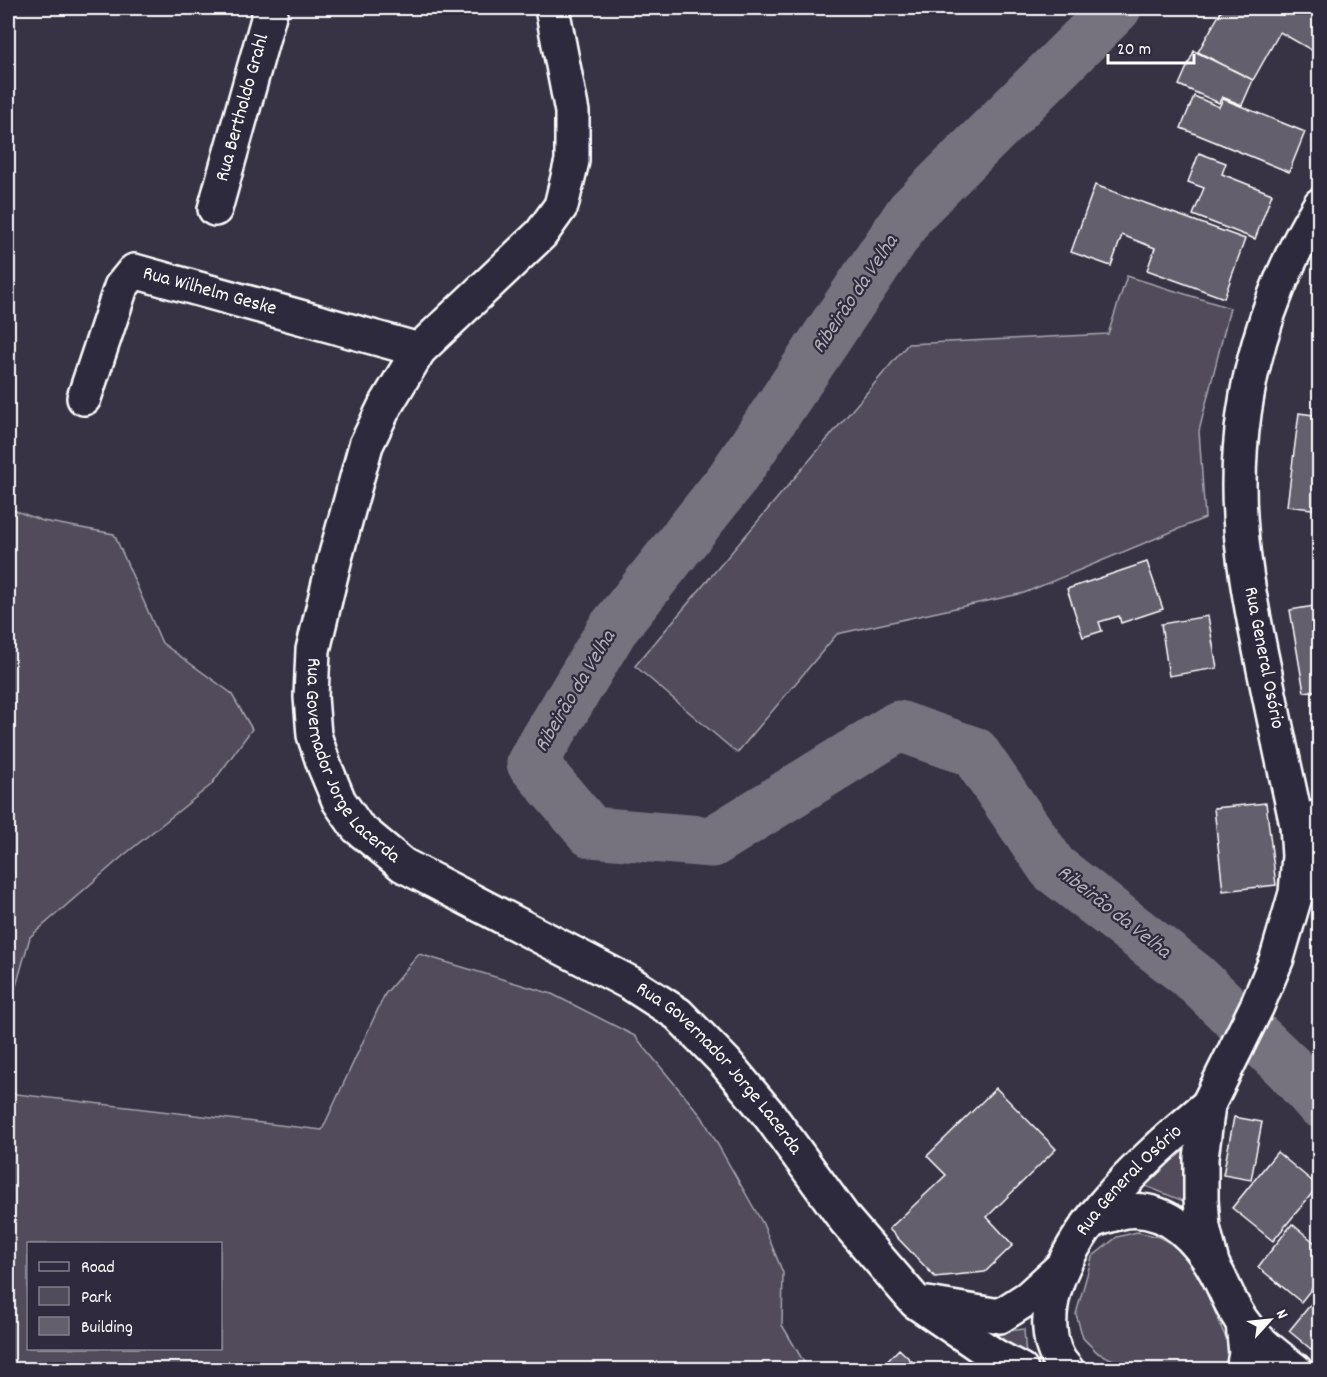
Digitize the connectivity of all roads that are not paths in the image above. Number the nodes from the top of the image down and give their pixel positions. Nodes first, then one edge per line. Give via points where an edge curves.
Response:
1 (271, 8) edge
2 (552, 8) edge
3 (1320, 205) edge
4 (215, 209) dead end
5 (419, 350) junction
6 (84, 398) dead end
7 (1308, 820) edge
8 (1208, 1106) junction
9 (1091, 1221) junction
10 (1212, 1263) junction
11 (1063, 1266) junction
12 (916, 1302) junction
13 (1243, 1323) junction
14 (1021, 1370) edge
15 (1067, 1370) edge
16 (1243, 1370) edge
17 (1295, 1370) edge

1 - 4 main road, Rua Bertholdo Grahl
2 - 5 main road, Rua Governador Jorge Lacerda via 572,112 572,161 561,206 541,234
3 - 7 main road, Rua General Osório via 1289,262 1263,329 1244,407 1239,486 1252,615
5 - 6 main road, Rua Wilhelm Geske via 134,271 121,287
5 - 12 main road, Rua Governador Jorge Lacerda via 366,445 313,650 310,697 314,735 339,801 357,827 403,865 630,983 678,1014 763,1107 846,1221
7 - 8 main road, Rua General Osório via 1299,856 1296,893 1277,958
8 - 9 main road, Rua General Osório via 1142,1162
8 - 10 main road, Rua General Osório via 1201,1158 1201,1199
9 - 10 main road via 1127,1211 1169,1218
9 - 11 main road, Rua General Osório
10 - 13 main road
11 - 12 main road via 1028,1298 1000,1316
11 - 15 main road via 1048,1311 1050,1339 1059,1363
12 - 14 main road, Rua Governador Jorge Lacerda
13 - 16 main road
13 - 17 main road

